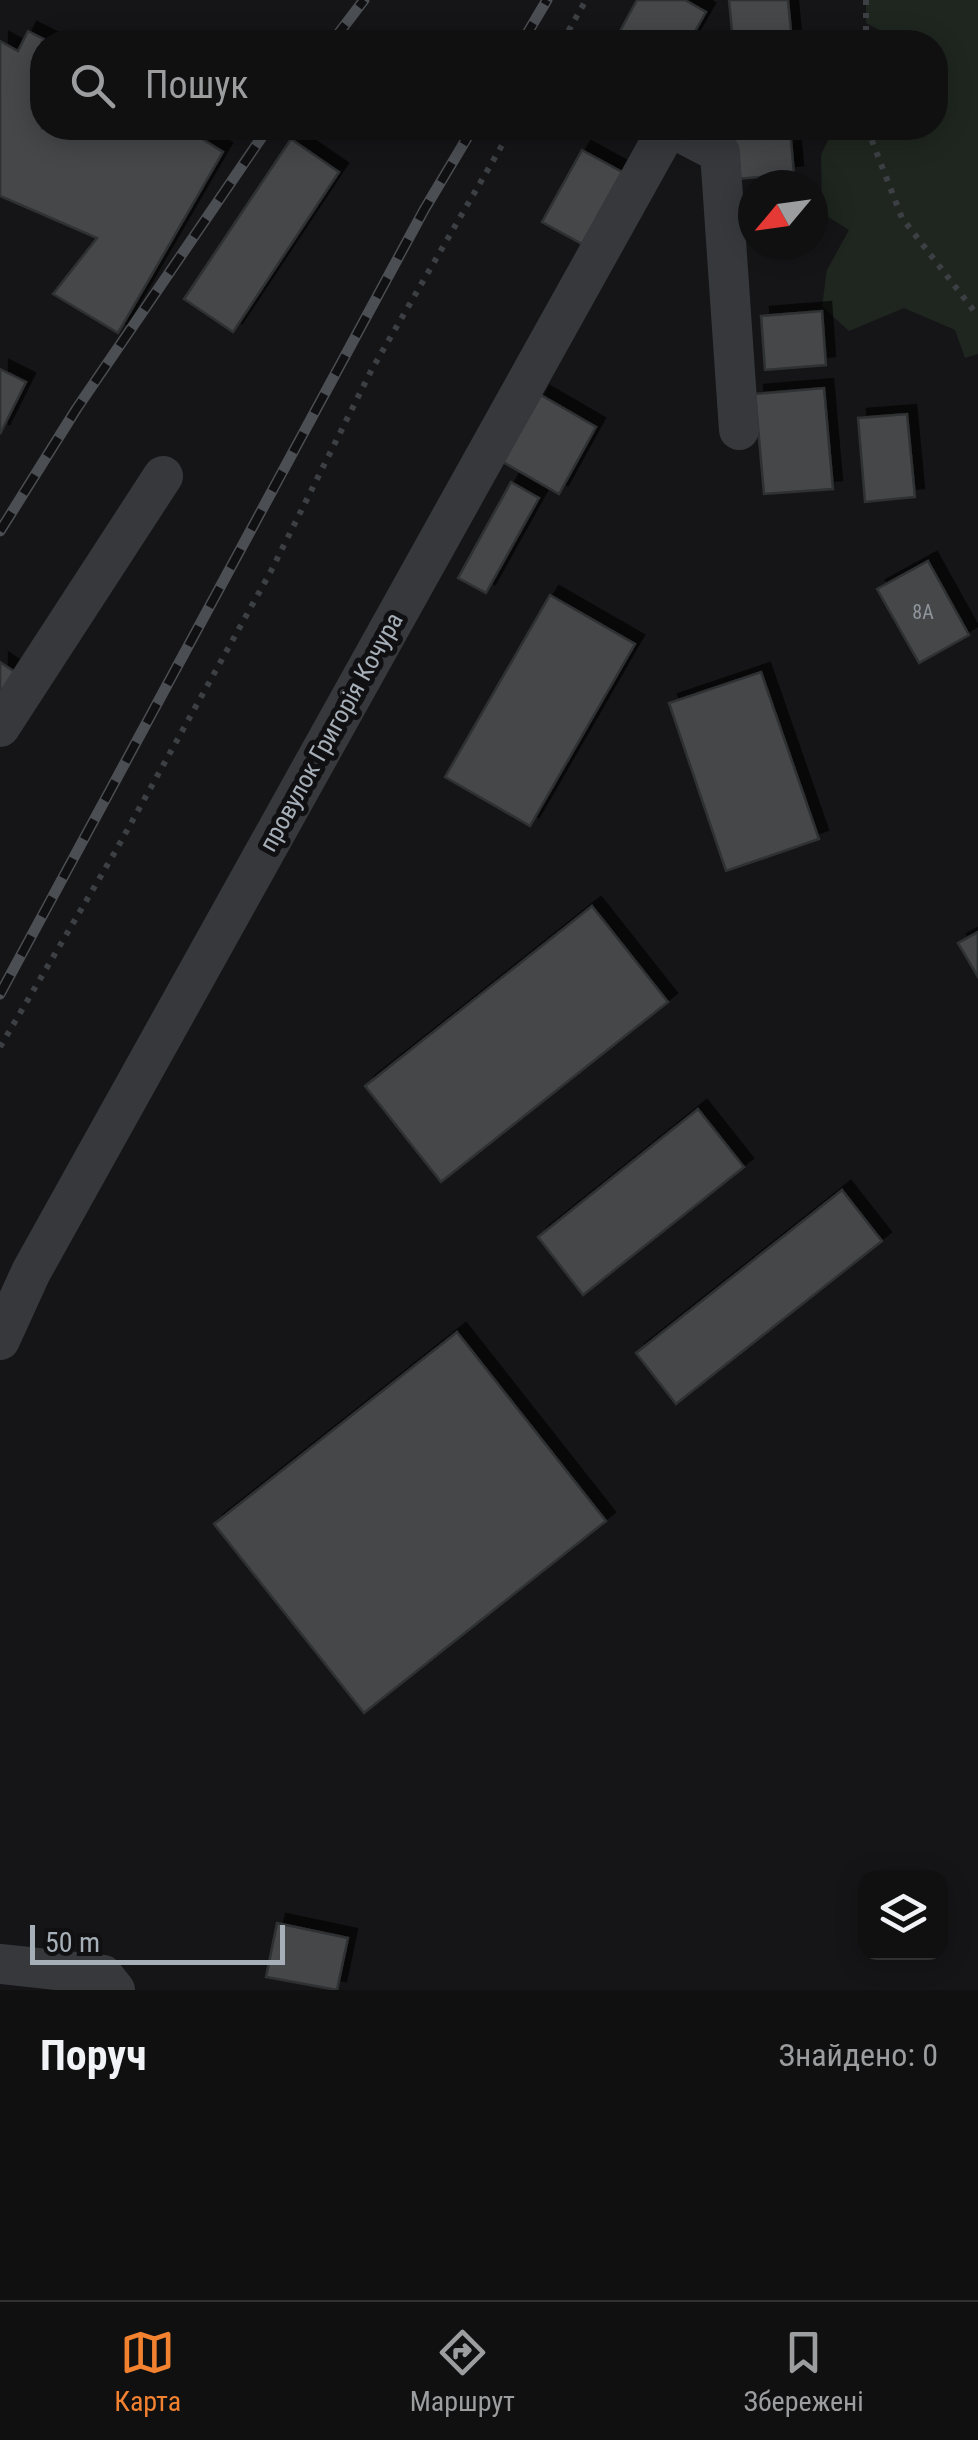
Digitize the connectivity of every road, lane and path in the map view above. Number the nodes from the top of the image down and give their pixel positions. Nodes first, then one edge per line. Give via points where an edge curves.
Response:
1 (586, 0) edge
2 (866, 0) edge
3 (569, 30) edge
4 (866, 30) edge
5 (505, 140) edge
6 (663, 140) edge
7 (695, 140) edge
8 (872, 140) edge
9 (978, 316) edge
10 (740, 430) dead end
11 (163, 476) dead end
12 (0, 727) edge
13 (0, 1047) edge
14 (0, 1340) edge
15 (0, 1964) edge
16 (115, 1990) edge

1 - 3 path
2 - 4 path
5 - 13 path via 372,369 143,802
6 - 14 street, провулок Григорія Кочура via 40,1254
7 - 10 street, провулок Григорія Кочура via 720,152
8 - 9 path via 902,218
11 - 12 street
15 - 16 street via 103,1975

